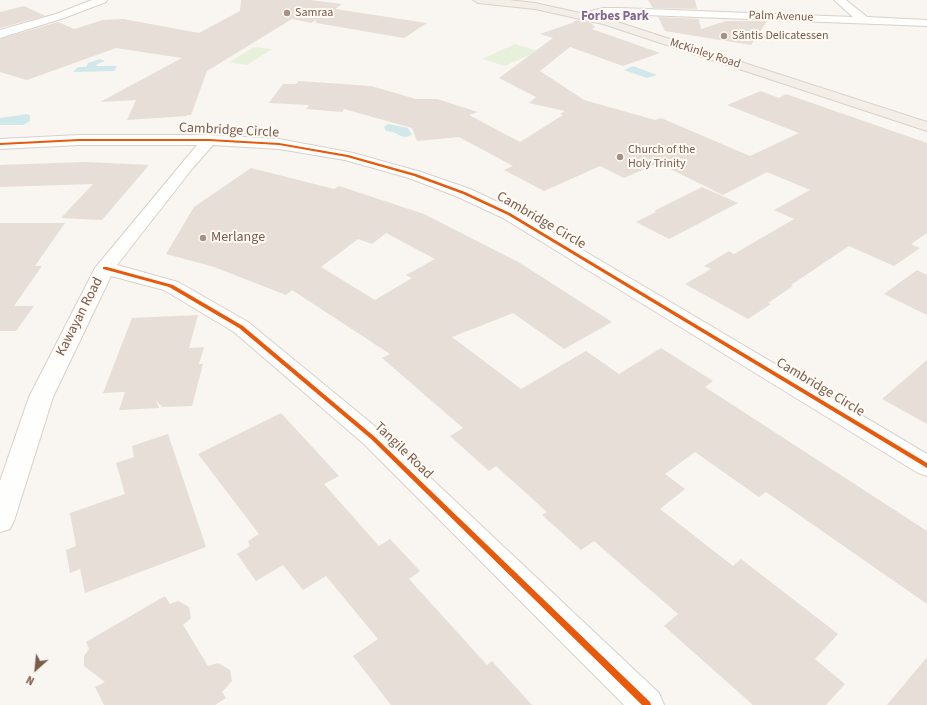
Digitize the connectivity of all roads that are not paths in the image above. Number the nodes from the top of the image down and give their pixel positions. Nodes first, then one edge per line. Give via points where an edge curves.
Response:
1 (102, 0) edge
2 (478, 0) edge
3 (833, 2) edge
4 (635, 12) junction
5 (583, 16) junction
6 (846, 20) junction
7 (865, 21) junction
8 (607, 22) junction
9 (927, 23) edge
10 (0, 34) edge
11 (927, 127) edge
12 (209, 140) junction
13 (0, 144) edge
14 (105, 268) junction
15 (927, 466) edge
16 (0, 521) edge
17 (647, 705) edge

1 - 10 street
2 - 5 main road, McKinley Road via 535,6
3 - 6 street
3 - 7 street
4 - 5 street, Palm Avenue via 603,10
4 - 6 street, Palm Avenue
4 - 8 street, Palm Avenue via 614,14 607,17
5 - 8 main road, McKinley Road
6 - 7 street, Palm Avenue
7 - 9 street, Palm Avenue
8 - 11 main road, McKinley Road
12 - 13 street, Cambridge Circle via 79,140
12 - 14 street, Kawayan Road
12 - 15 street, Cambridge Circle via 279,144 347,156 415,175 464,193 509,214
14 - 16 street, Kawayan Road via 40,397
14 - 17 street, Tangile Road via 171,286 241,327 374,438

